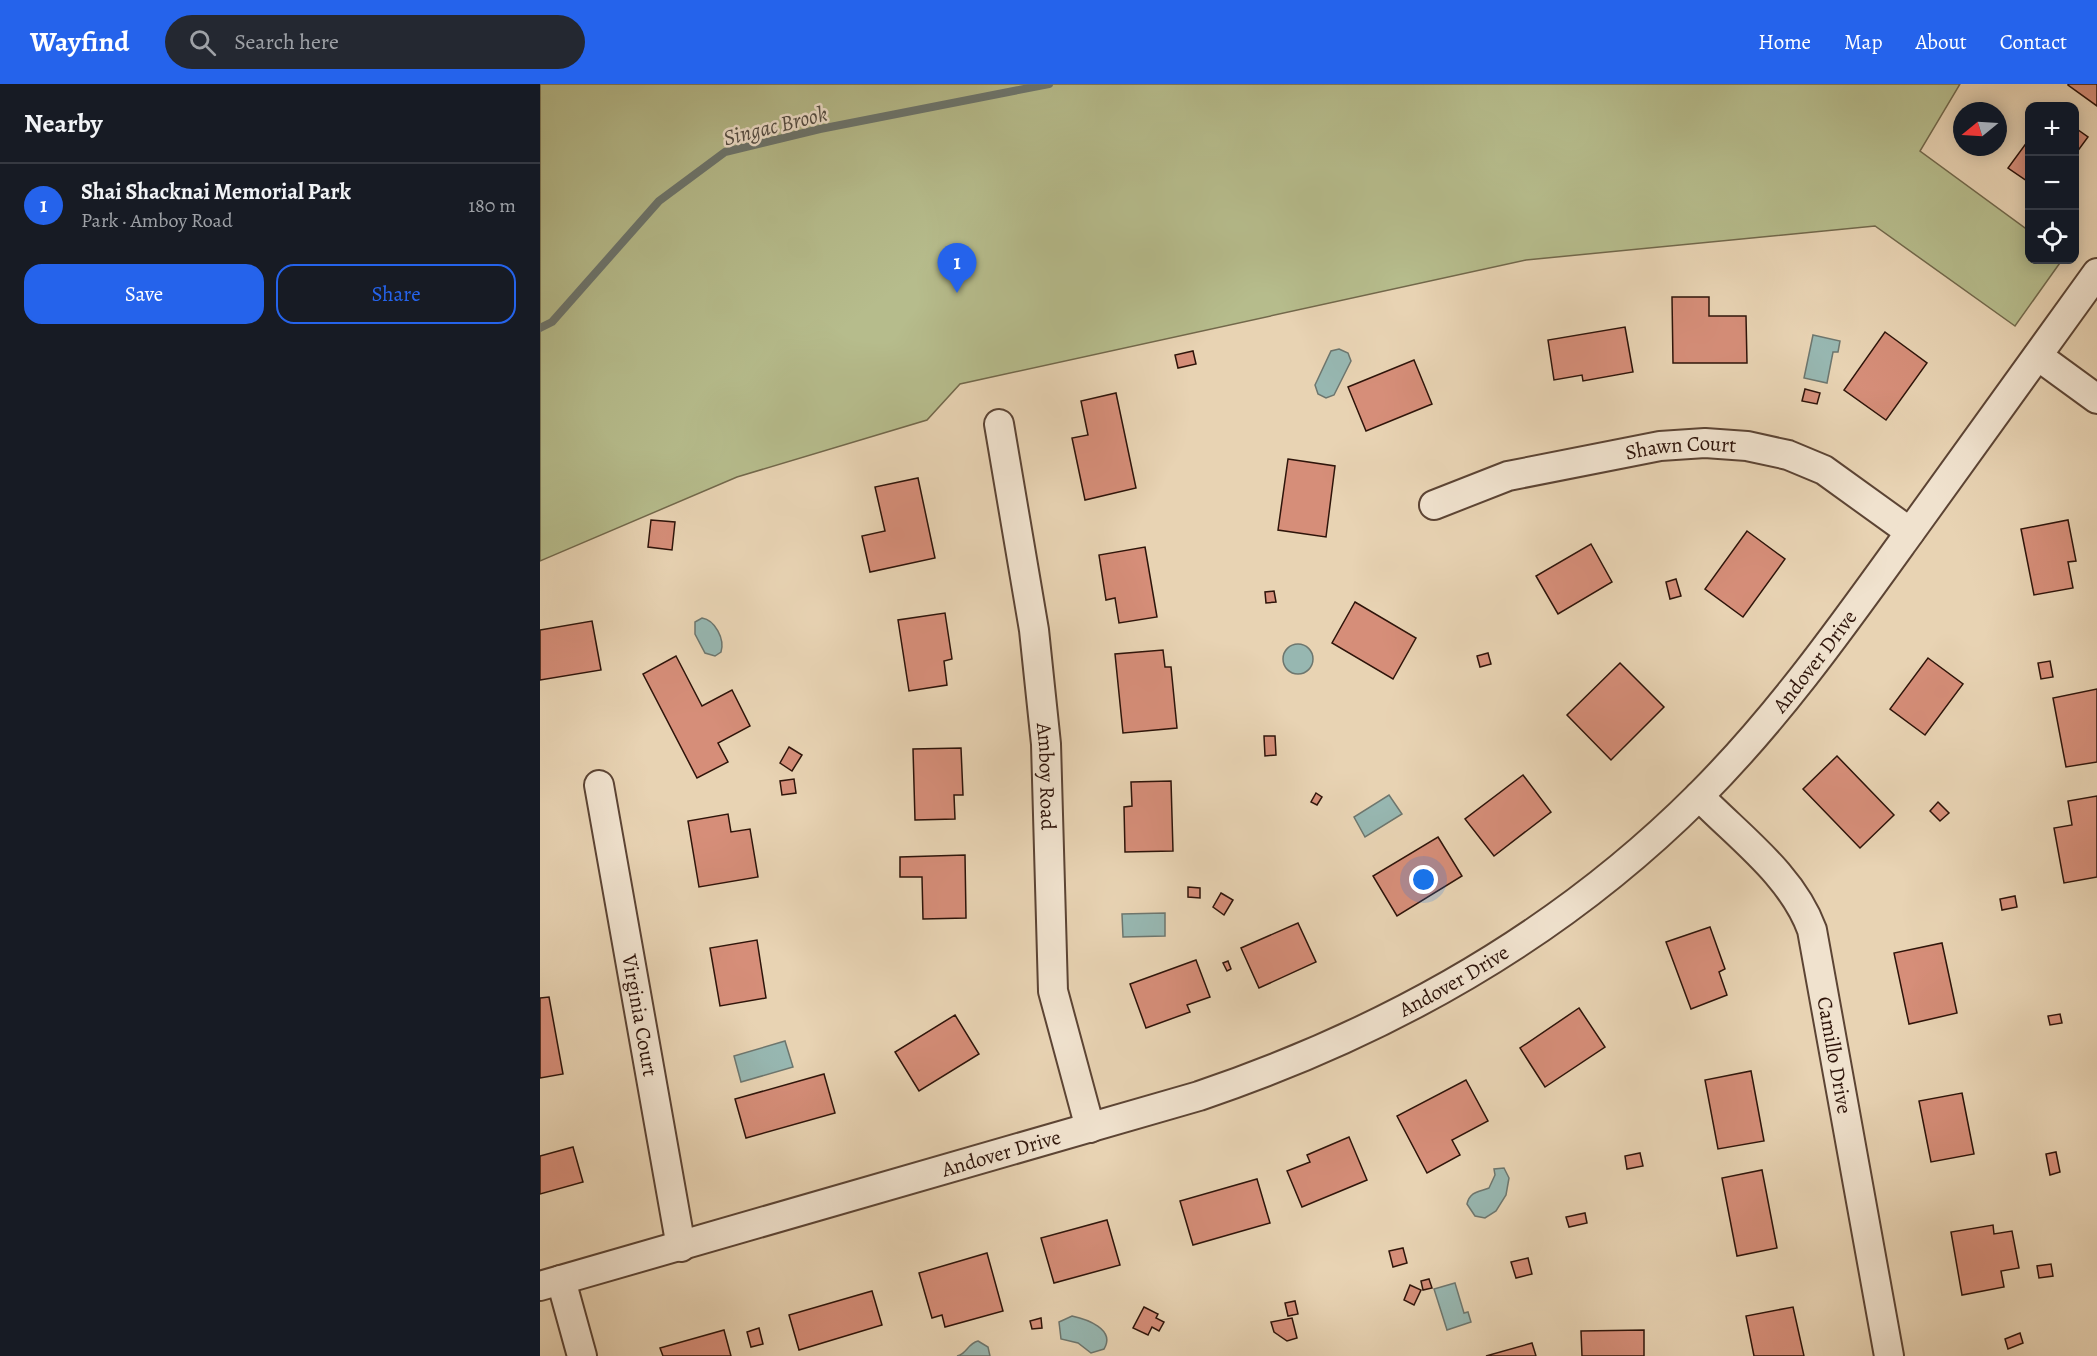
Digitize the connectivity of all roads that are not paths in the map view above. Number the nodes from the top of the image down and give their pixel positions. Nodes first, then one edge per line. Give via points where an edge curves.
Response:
1 (2097, 273) edge
2 (2038, 356) junction
3 (2097, 399) edge
4 (999, 424) dead end
5 (1434, 505) dead end
6 (1910, 532) junction
7 (599, 785) dead end
8 (1699, 796) junction
9 (1090, 1128) junction
10 (681, 1246) junction
11 (550, 1283) edge
12 (582, 1356) edge
13 (1889, 1356) edge

1 - 2 street, Andover Drive
2 - 3 street
2 - 6 street, Andover Drive
4 - 9 street, Amboy Road via 1034,630 1046,744 1053,991
5 - 6 street, Shawn Court via 1508,476 1660,446 1705,443 1788,455 1824,470
6 - 8 street, Andover Drive via 1818,660 1761,730
7 - 10 street, Virginia Court
8 - 9 street, Andover Drive via 1636,855 1569,908 1497,958 1420,1003 1256,1076
8 - 13 street, Camillo Drive via 1791,888 1812,930
9 - 10 street, Andover Drive
10 - 11 street, Andover Drive
11 - 12 street

